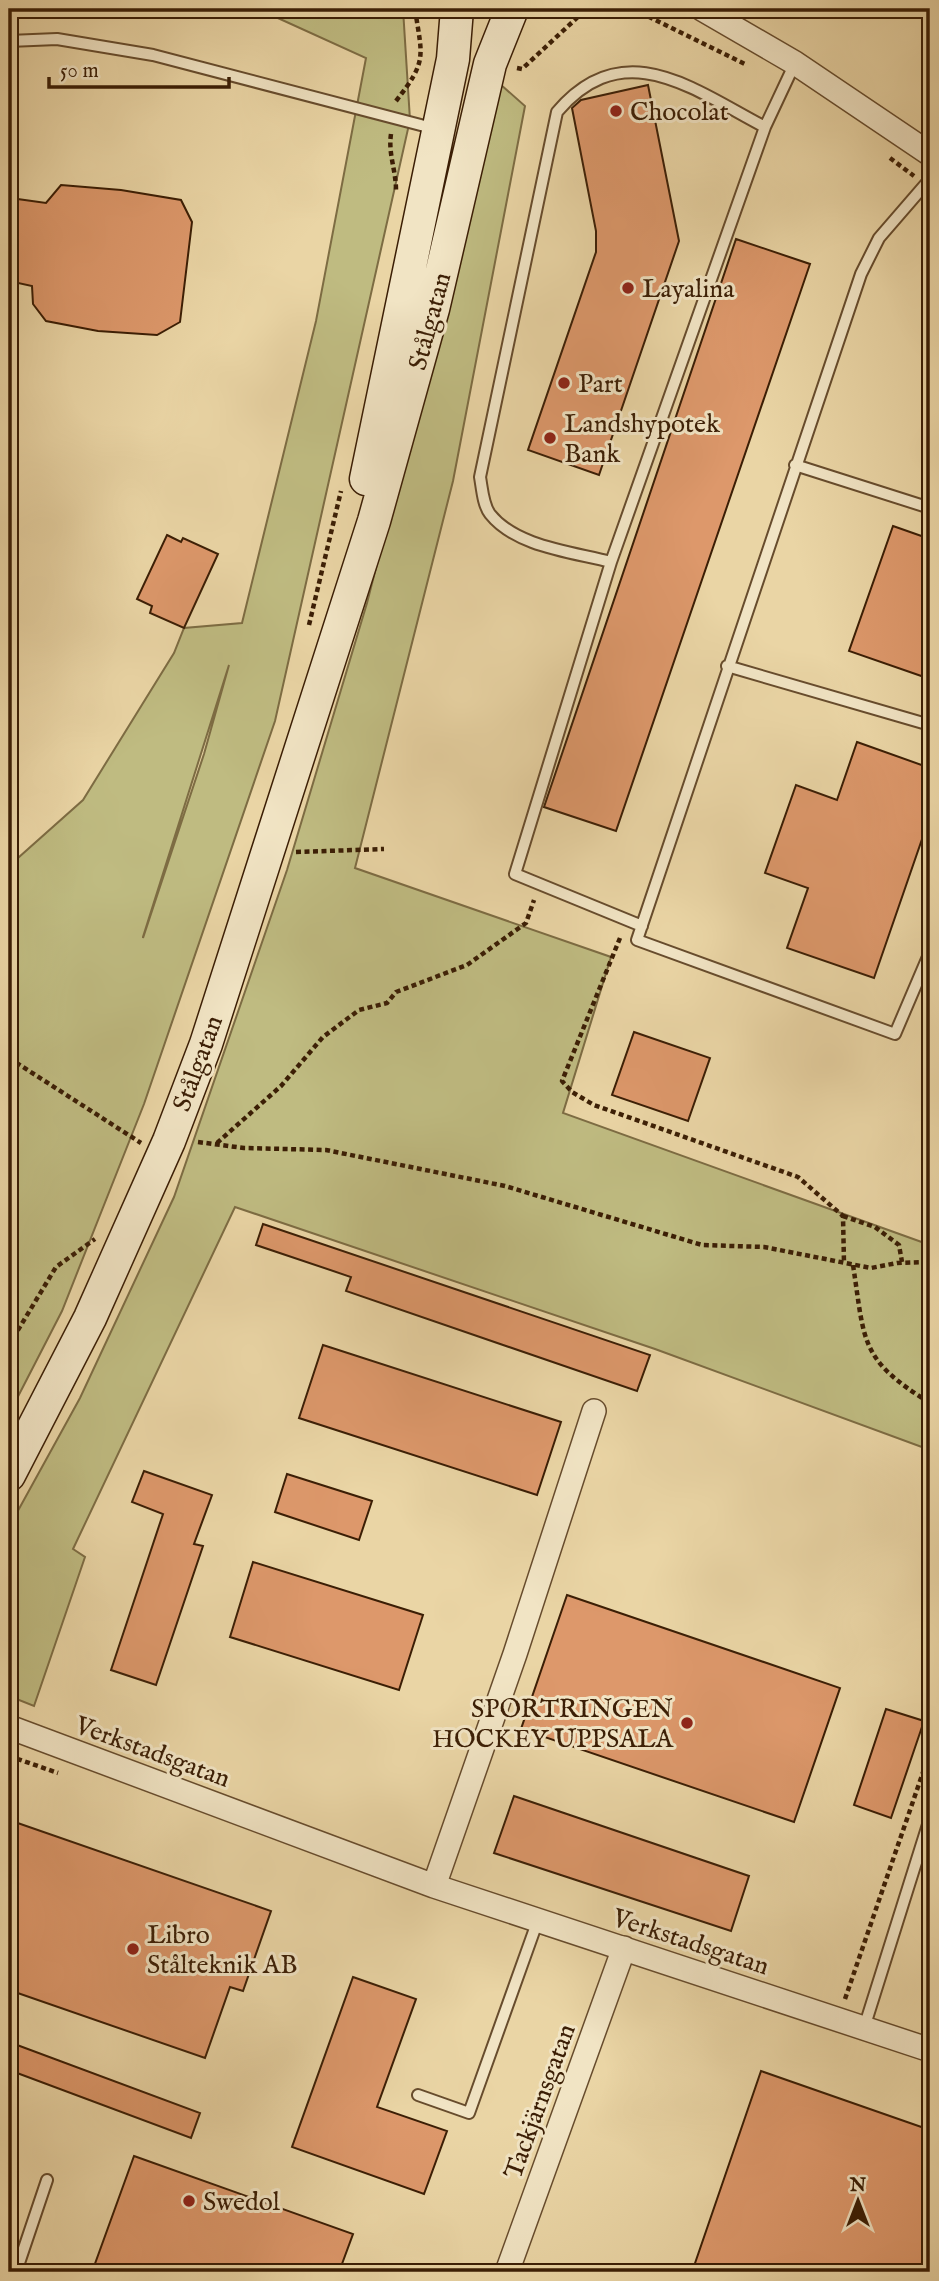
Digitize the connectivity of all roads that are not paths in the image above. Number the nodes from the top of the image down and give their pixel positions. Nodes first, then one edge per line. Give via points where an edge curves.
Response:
1 (457, 9) edge
2 (512, 9) edge
3 (702, 9) edge
4 (9, 41) edge
5 (795, 63) junction
6 (765, 127) junction
7 (439, 130) junction
8 (930, 154) edge
9 (930, 179) edge
10 (795, 465) junction
11 (930, 508) edge
12 (611, 562) junction
13 (321, 634) junction
14 (727, 666) junction
15 (930, 725) edge
16 (642, 926) junction
17 (930, 952) edge
18 (594, 1411) dead end
19 (9, 1475) edge
20 (9, 1727) edge
21 (930, 1818) edge
22 (434, 1886) junction
23 (538, 1920) junction
24 (624, 1948) junction
25 (864, 2028) junction
26 (930, 2050) edge
27 (418, 2095) dead end
28 (47, 2180) dead end
29 (16, 2272) edge
30 (507, 2272) edge

1 - 7 main road, Stålgatan
2 - 13 main road, Stålgatan via 490,64 433,309 373,521
3 - 5 street
4 - 7 lane via 57,39 153,55
5 - 6 lane
5 - 8 street
6 - 12 lane
6 - 12 lane via 654,72 637,71 596,81 575,92 557,112 480,477 488,512 507,531
7 - 13 main road, Stålgatan
9 - 10 lane via 879,237 861,274
10 - 11 lane
10 - 14 lane
12 - 16 lane via 515,874
13 - 19 main road, Stålgatan via 206,1044 152,1138 90,1318
14 - 15 lane
14 - 16 lane
16 - 17 lane via 637,940 895,1034
18 - 22 street
20 - 22 street, Verkstadsgatan
21 - 25 lane
22 - 23 street, Verkstadsgatan
23 - 24 street, Verkstadsgatan
23 - 27 lane via 469,2113
24 - 25 street, Verkstadsgatan
24 - 30 street, Tackjärnsgatan
25 - 26 street, Verkstadsgatan
28 - 29 lane

